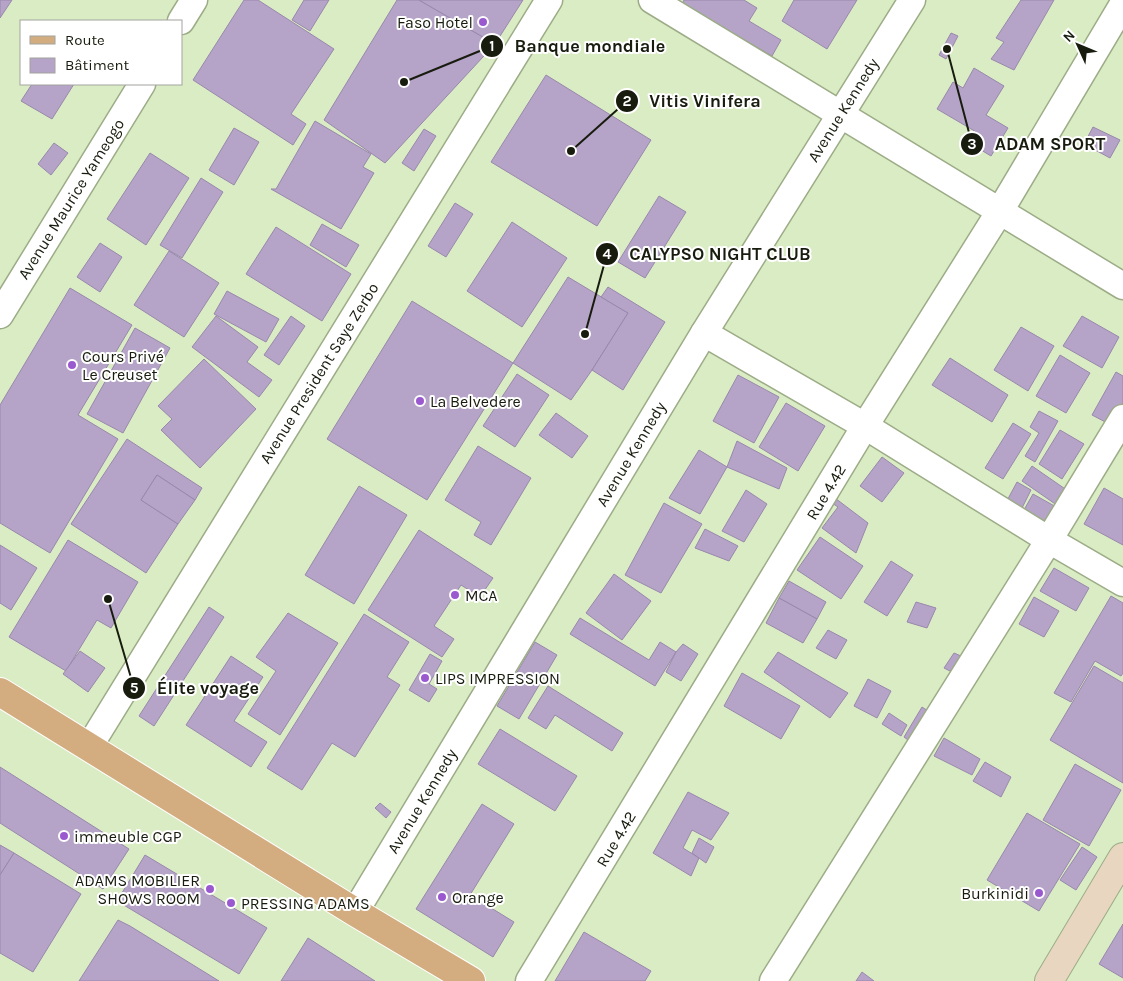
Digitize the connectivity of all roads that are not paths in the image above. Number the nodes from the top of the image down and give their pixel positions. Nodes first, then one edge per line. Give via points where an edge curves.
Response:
1 (194, 0) edge
2 (549, 0) edge
3 (652, 0) edge
4 (912, 0) edge
5 (1121, 12) edge
6 (182, 20) edge
7 (141, 85) edge
8 (841, 114) junction
9 (1000, 211) junction
10 (1123, 286) edge
11 (0, 315) edge
12 (704, 333) junction
13 (1123, 418) edge
14 (865, 426) junction
15 (1050, 540) junction
16 (1123, 583) edge
17 (0, 692) edge
18 (89, 747) junction
19 (1123, 857) edge
20 (355, 912) junction
21 (471, 981) edge
22 (530, 981) edge
23 (773, 981) edge
24 (1048, 981) edge

1 - 6 street
2 - 18 street, Avenue President Saye Zerbo
3 - 8 street
4 - 8 street, Avenue Kennedy
5 - 9 street, Rue 4.42
7 - 11 street, Avenue Maurice Yameogo
8 - 9 street
8 - 12 street, Avenue Kennedy
9 - 10 street
9 - 14 street, Rue 4.42
12 - 14 street
12 - 20 street, Avenue Kennedy
13 - 15 street
14 - 15 street
14 - 22 street, Rue 4.42
15 - 16 street
15 - 23 street
17 - 18 main road
18 - 20 main road
19 - 24 main road
20 - 21 main road

